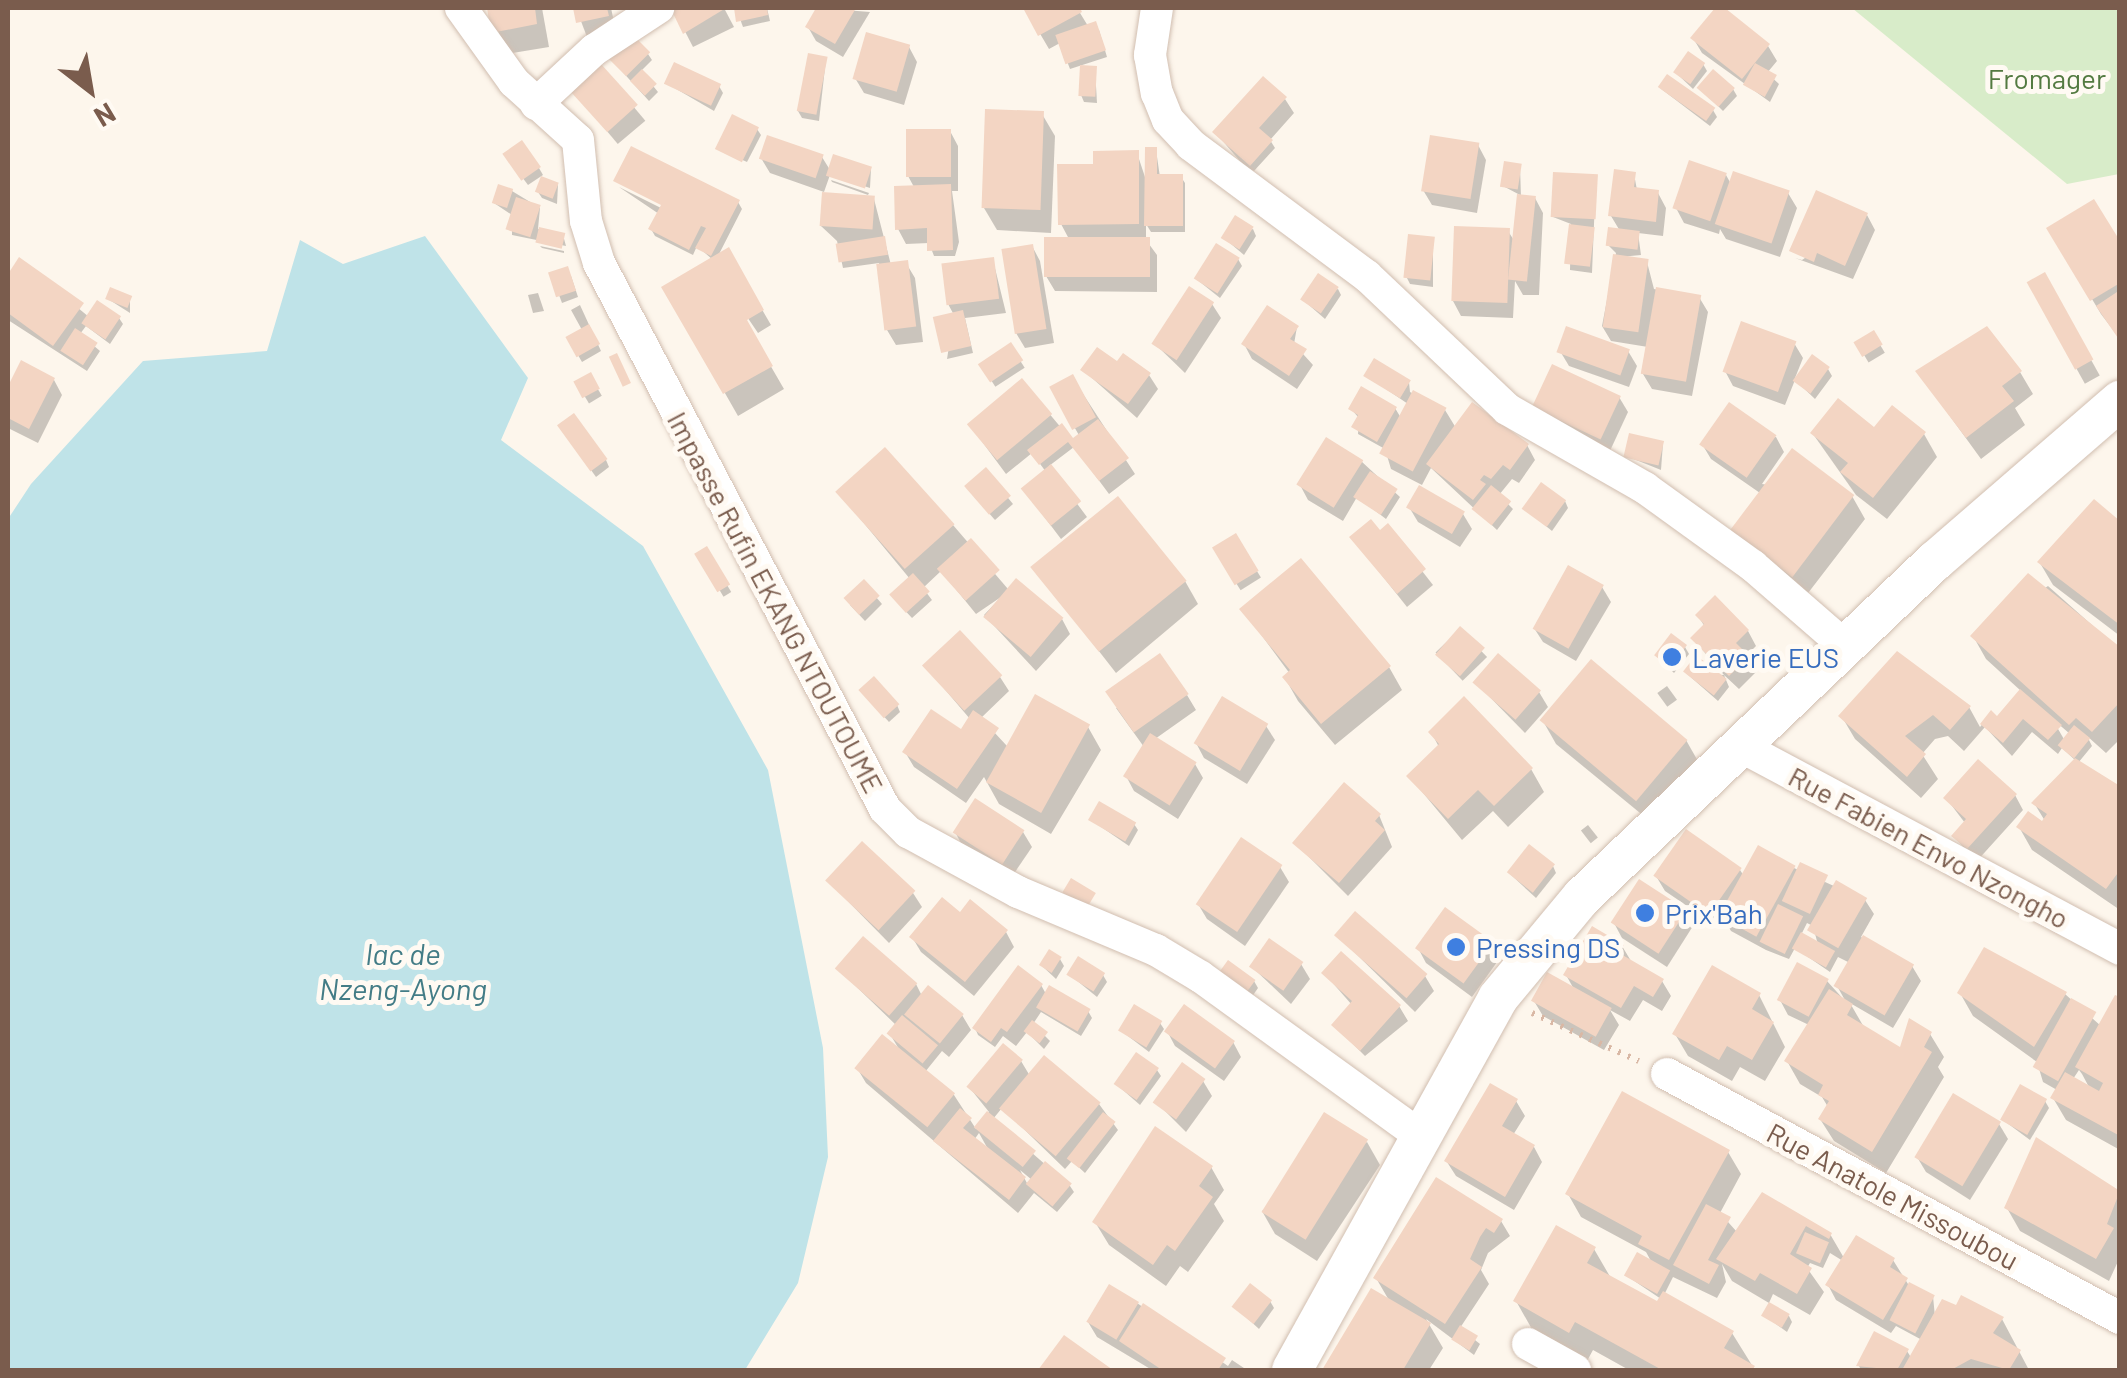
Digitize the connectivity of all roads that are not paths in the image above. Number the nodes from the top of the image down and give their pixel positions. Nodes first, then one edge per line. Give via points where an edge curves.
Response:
1 (461, 8) edge
2 (658, 8) edge
3 (1157, 8) edge
4 (536, 104) junction
5 (2120, 401) edge
6 (1844, 646) junction
7 (1738, 744) junction
8 (2120, 949) edge
9 (1667, 1074) road end
10 (1422, 1137) junction
11 (2120, 1318) edge
12 (1528, 1344) dead end
13 (1292, 1370) edge
14 (1575, 1370) edge

1 - 4 street, Impasse Rufin EKANG NTOUTOUME
2 - 4 street via 594,50
3 - 6 street via 1150,54 1157,92 1168,120 1191,145 1367,276 1506,409 1673,508 1753,566
4 - 10 street, Impasse Rufin EKANG NTOUTOUME via 578,140 586,220 598,262 885,809 908,832 1018,892 1156,950 1201,977
5 - 6 street
6 - 7 street
7 - 8 street, Rue Fabien Envo Nzongho
7 - 10 street via 1582,898 1498,998
9 - 11 street, Rue Anatole Missoubou
10 - 13 street
12 - 14 street

